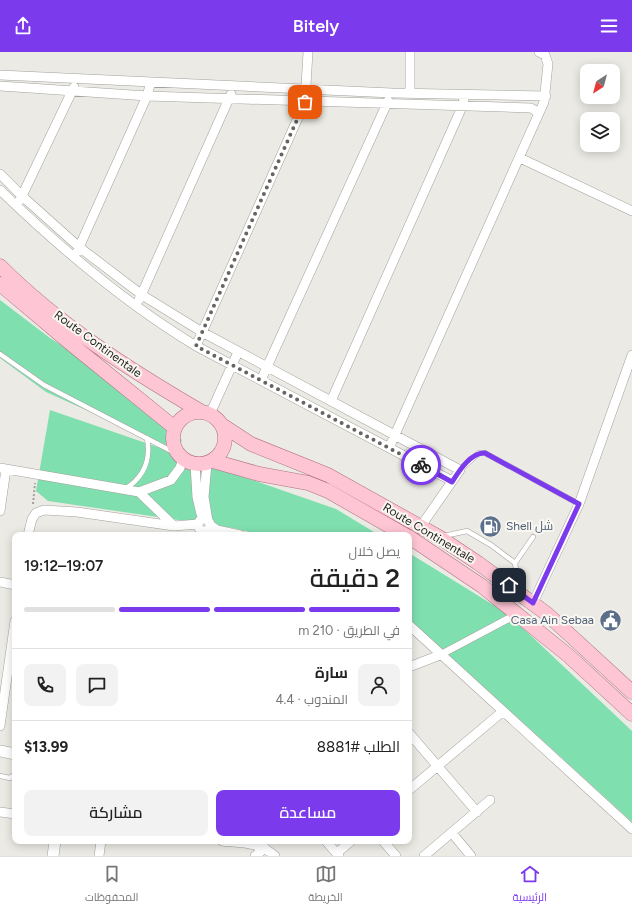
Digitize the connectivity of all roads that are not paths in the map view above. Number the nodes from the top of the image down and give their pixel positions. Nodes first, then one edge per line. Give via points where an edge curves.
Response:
1 (308, 52) edge
2 (410, 52) edge
3 (539, 52) edge
4 (0, 75) edge
5 (76, 80) junction
6 (151, 82) junction
7 (0, 86) edge
8 (234, 86) junction
9 (307, 89) junction
10 (73, 92) junction
11 (392, 93) junction
12 (410, 94) junction
13 (465, 94) junction
14 (147, 96) junction
15 (546, 96) junction
16 (229, 99) junction
17 (305, 102) junction
18 (386, 105) junction
19 (462, 107) junction
20 (538, 115) junction
21 (520, 158) junction
22 (0, 174) edge
23 (0, 190) edge
24 (22, 196) junction
25 (17, 206) junction
26 (632, 211) edge
27 (79, 247) junction
28 (74, 257) junction
29 (0, 266) edge
30 (0, 284) edge
31 (142, 295) junction
32 (136, 307) junction
33 (202, 332) junction
34 (196, 346) junction
35 (238, 352) junction
36 (0, 354) edge
37 (632, 355) edge
38 (232, 365) junction
39 (267, 367) junction
40 (261, 380) junction
41 (330, 401) junction
42 (206, 413) junction
43 (222, 425) junction
44 (175, 428) junction
45 (395, 435) junction
46 (146, 438) junction
47 (389, 448) junction
48 (195, 460) junction
49 (3, 468) edge
50 (460, 470) junction
51 (452, 482) junction
52 (124, 490) junction
53 (139, 492) junction
54 (579, 504) junction
55 (0, 511) edge
56 (174, 526) junction
57 (203, 526) edge
58 (421, 526) junction
59 (29, 532) edge
60 (226, 532) edge
61 (400, 532) edge
62 (439, 537) junction
63 (533, 537) dead end
64 (412, 539) edge
65 (515, 563) junction
66 (0, 582) edge
67 (12, 584) edge
68 (520, 593) junction
69 (533, 603) junction
70 (517, 614) junction
71 (412, 628) edge
72 (12, 649) edge
73 (440, 655) junction
74 (412, 666) edge
75 (632, 692) edge
76 (5, 699) junction
77 (12, 700) edge
78 (502, 712) junction
79 (632, 714) edge
80 (0, 726) edge
81 (412, 737) edge
82 (0, 751) edge
83 (12, 753) edge
84 (436, 767) junction
85 (0, 776) edge
86 (12, 776) edge
87 (412, 787) edge
88 (490, 800) dead end
89 (0, 812) edge
90 (477, 812) junction
91 (12, 814) edge
92 (632, 829) edge
93 (452, 833) junction
94 (55, 844) edge
95 (101, 844) edge
96 (254, 844) edge
97 (329, 844) edge
98 (348, 844) edge
99 (385, 844) edge
100 (265, 848) junction
101 (338, 855) edge
102 (53, 856) edge
103 (99, 856) edge
104 (255, 856) edge
105 (275, 856) edge
106 (396, 856) edge
107 (424, 856) edge
108 (471, 856) edge

1 - 9 street
2 - 12 street
3 - 15 street via 545,55 548,64
4 - 5 street
5 - 6 street
5 - 10 street
6 - 8 street
6 - 14 street
7 - 10 street
8 - 9 street
8 - 16 street
9 - 11 street
9 - 17 street
10 - 14 street
10 - 24 street
11 - 12 street
11 - 18 street
12 - 13 street
13 - 15 street
13 - 19 street
14 - 16 street
14 - 27 street
15 - 20 street
16 - 17 street
16 - 31 street
17 - 18 street
17 - 33 street
18 - 19 street
18 - 39 street
19 - 20 street via 531,108
19 - 41 street
20 - 21 street
21 - 26 street
21 - 45 street
22 - 24 street
23 - 25 street
24 - 25 street
24 - 27 street
25 - 28 street
27 - 28 street
27 - 31 street
28 - 32 street
29 - 42 main road, Route Continentale via 79,333 151,382
30 - 44 main road, Route Continentale
31 - 32 street
31 - 33 street
32 - 34 street
33 - 34 street
33 - 35 street
34 - 38 street
35 - 38 street
35 - 39 street
36 - 46 lane via 44,385
37 - 54 street
38 - 40 street
38 - 42 street
39 - 40 street
39 - 41 street
40 - 47 street
41 - 45 street
42 - 43 main road
42 - 44 main road via 186,415 179,420
43 - 48 main road via 225,445 219,456
43 - 58 main road, Route Continentale via 251,444 328,475
44 - 48 main road via 173,442
45 - 47 street
45 - 50 street
46 - 48 lane
46 - 52 lane via 148,455 143,472
47 - 51 street
48 - 53 street via 180,468 171,480
48 - 57 street
48 - 61 main road, Route Continentale via 308,483 328,491
49 - 52 street
49 - 55 street
50 - 51 street
50 - 54 lane via 480,453 485,453
51 - 58 street
52 - 53 street
53 - 56 street
54 - 69 street
56 - 57 street
56 - 59 street via 55,510 40,511 32,519
57 - 60 street
58 - 62 main road, Route Continentale
62 - 65 lane via 467,531
62 - 68 main road, Route Continentale
63 - 65 lane
64 - 70 main road, Route Continentale via 482,586
65 - 68 lane
66 - 67 street
68 - 69 main road, Route Continentale
69 - 75 main road, Route Continentale
70 - 73 street
70 - 79 main road, Route Continentale via 569,656
71 - 73 street
72 - 76 street
73 - 74 street
73 - 78 street
76 - 77 street
76 - 80 street
78 - 84 street
78 - 92 street
81 - 84 street
82 - 83 street
84 - 87 street
84 - 90 street
85 - 86 lane
88 - 90 street
89 - 91 street
90 - 93 street
93 - 107 street
93 - 108 street
94 - 102 street
95 - 103 street
96 - 100 street
97 - 101 street
98 - 101 street
99 - 106 street
100 - 104 street
100 - 105 street

